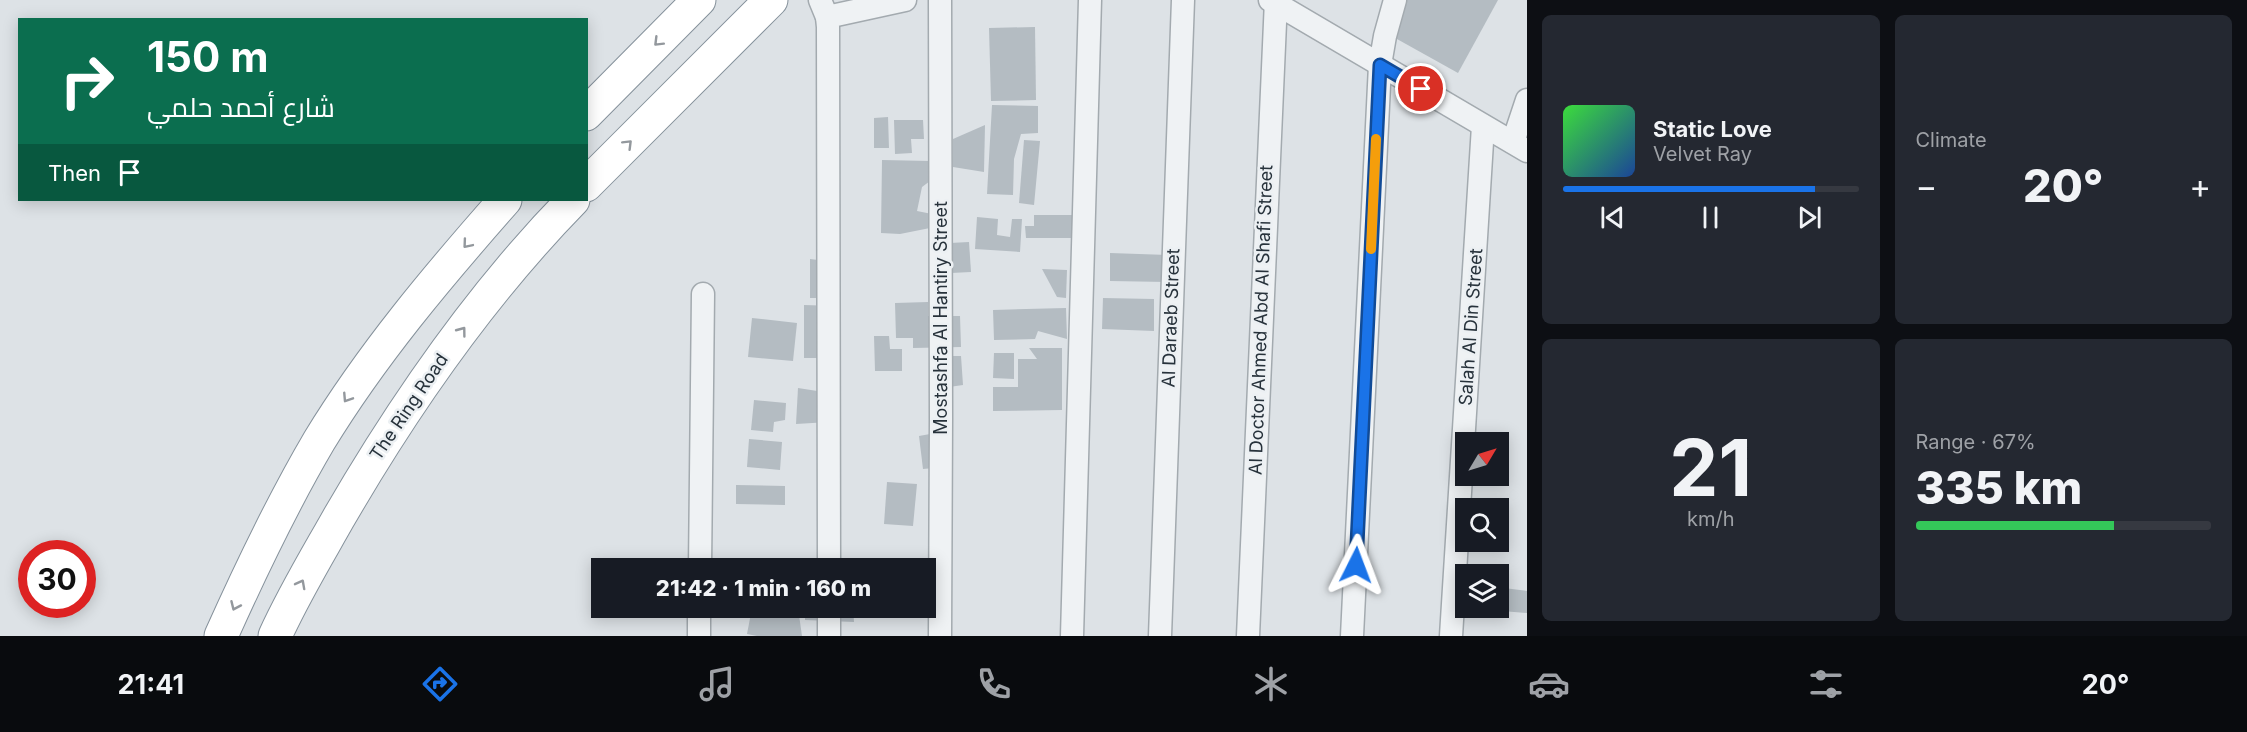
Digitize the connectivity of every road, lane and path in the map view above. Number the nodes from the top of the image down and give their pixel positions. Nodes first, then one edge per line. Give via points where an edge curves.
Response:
1 (699, 0) edge
2 (771, 0) edge
3 (905, 0) edge
4 (940, 0) edge
5 (1090, 0) edge
6 (1183, 0) edge
7 (1395, 0) edge
8 (1274, 1) edge
9 (824, 8) edge
10 (1380, 65) junction
11 (1527, 100) edge
12 (588, 112) edge
13 (1483, 126) junction
14 (1520, 147) edge
15 (588, 183) edge
16 (504, 201) edge
17 (572, 201) edge
18 (703, 294) dead end
19 (699, 558) edge
20 (829, 558) edge
21 (699, 618) edge
22 (829, 618) edge
23 (221, 636) edge
24 (275, 636) edge
25 (699, 636) edge
26 (829, 636) edge
27 (940, 636) edge
28 (1072, 636) edge
29 (1160, 636) edge
30 (1248, 636) edge
31 (1352, 636) edge
32 (1451, 636) edge

1 -> 12 highway
15 -> 2 highway
3 - 9 street
4 - 27 street, Mostashfa Al Hantiry Street
5 - 28 street
6 - 29 street, Al Daraeb Street
7 - 10 street
8 - 10 street
8 - 30 street, Al Doctor Ahmed Abd Al Shafi Street
9 - 20 street
10 - 13 street
10 - 31 street
11 - 14 street
13 - 14 street
13 - 32 street, Salah Al Din Street
16 -> 23 highway via 394,332 336,414 262,545
24 -> 17 highway, The Ring Road via 362,478 420,388 495,288
18 - 19 street
21 - 25 street
22 - 26 street

